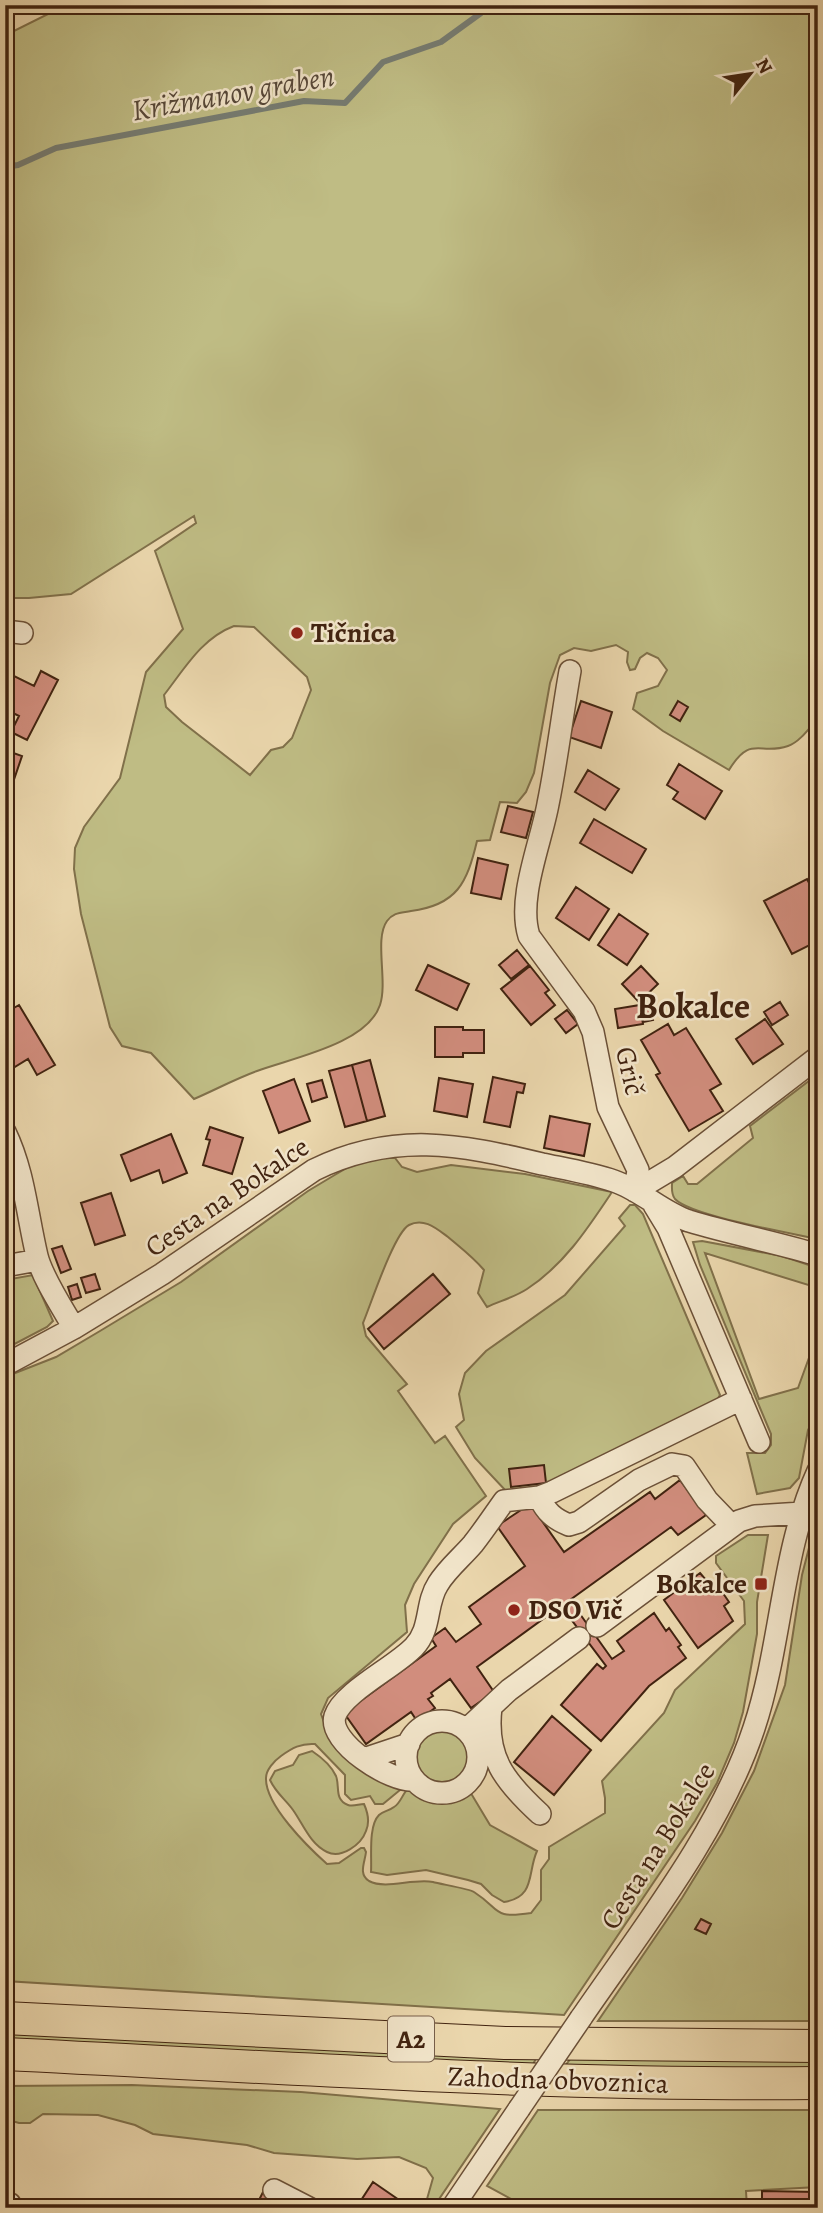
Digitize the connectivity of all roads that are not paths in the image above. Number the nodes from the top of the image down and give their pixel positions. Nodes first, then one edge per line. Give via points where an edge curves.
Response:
1 (570, 671) dead end
2 (818, 1057) edge
3 (5, 1132) edge
4 (644, 1197) junction
5 (817, 1255) edge
6 (37, 1260) junction
7 (5, 1266) edge
8 (74, 1328) junction
9 (5, 1364) edge
10 (741, 1399) junction
11 (760, 1442) dead end
12 (818, 1472) edge
13 (539, 1497) junction
14 (802, 1513) junction
15 (732, 1526) junction
16 (491, 1707) junction
17 (466, 1730) junction
18 (409, 1744) junction
19 (363, 1759) junction
20 (414, 1780) junction
21 (540, 1814) dead end
22 (5, 2018) edge
23 (818, 2046) edge
24 (5, 2054) edge
25 (818, 2082) edge
26 (274, 2190) dead end
27 (309, 2208) edge
28 (452, 2208) edge

1 - 4 street, Grič via 549,802 531,876 526,926 584,1011 593,1032 608,1107 638,1170
2 - 4 street via 675,1167
3 - 6 street via 23,1181
4 - 5 street, Cesta na Bokalce via 689,1221
4 - 8 street, Cesta na Bokalce via 615,1181 502,1154 435,1144 375,1147 314,1170 206,1246
4 - 10 street via 668,1228
6 - 7 street
6 - 8 street
8 - 9 street, Cesta na Bokalce
10 - 11 street
10 - 13 street
12 - 14 street, Cesta na Bokalce
13 - 15 street via 554,1519 569,1525 672,1464 684,1466
13 - 19 street via 504,1501 439,1581 430,1598 427,1628 417,1644 345,1700 334,1727
14 - 15 street via 755,1516
14 - 28 street, Cesta na Bokalce, bridge via 760,1706 737,1776 713,1821
15 - 16 street
16 - 17 street
16 - 21 street via 489,1726 498,1767
17 - 18 street via 453,1722 430,1723 420,1728
17 - 20 street via 479,1759 470,1782 448,1793 435,1793
18 - 19 street
18 - 20 street via 406,1759
19 - 20 street via 379,1771
22 - 23 highway, Zahodna obvoznica / A2 via 505,2043
24 - 25 highway, Zahodna obvoznica / A2 via 433,2077
26 - 27 street

